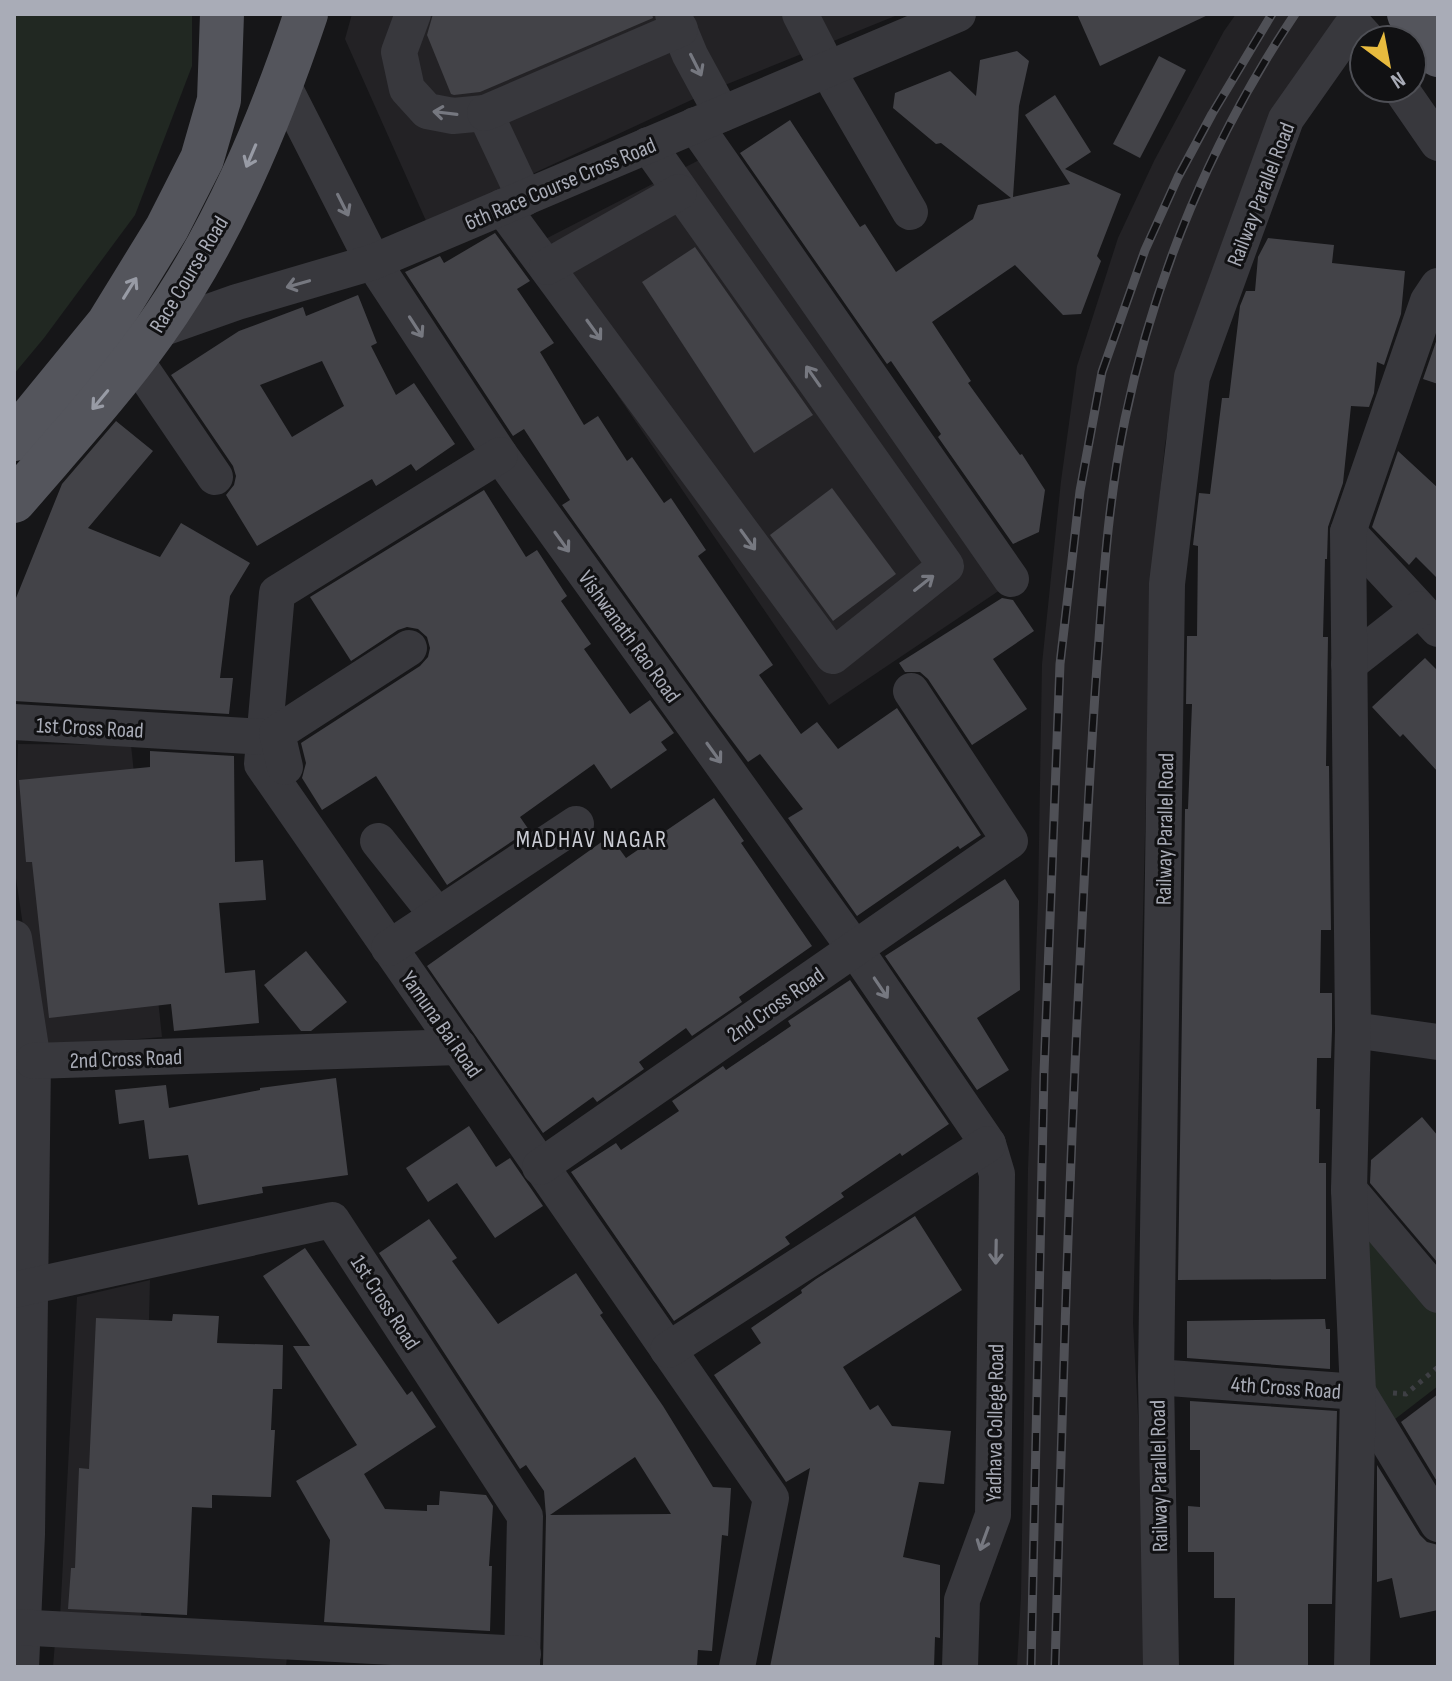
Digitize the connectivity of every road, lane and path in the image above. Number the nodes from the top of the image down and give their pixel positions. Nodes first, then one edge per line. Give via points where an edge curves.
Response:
1 (306, 14) edge
2 (413, 14) edge
3 (800, 14) edge
4 (958, 14) edge
5 (1409, 14) edge
6 (676, 21) edge
7 (222, 30) edge
8 (1348, 47) edge
9 (1438, 55) edge
10 (828, 69) junction
11 (283, 85) junction
12 (1411, 104) edge
13 (485, 113) junction
14 (708, 120) junction
15 (1438, 143) edge
16 (648, 145) junction
17 (679, 192) junction
18 (514, 202) junction
19 (910, 212) dead end
20 (373, 262) junction
21 (547, 267) junction
22 (1438, 286) edge
23 (144, 345) junction
24 (14, 439) edge
25 (500, 455) junction
26 (215, 477) dead end
27 (14, 502) edge
28 (1348, 532) junction
29 (1011, 579) dead end
30 (1428, 619) edge
31 (409, 648) dead end
32 (1349, 664) junction
33 (911, 691) dead end
34 (14, 722) edge
35 (263, 737) junction
36 (278, 787) junction
37 (576, 824) dead end
38 (378, 841) dead end
39 (437, 915) junction
40 (14, 938) edge
41 (389, 948) junction
42 (855, 949) junction
43 (1353, 1030) junction
44 (1438, 1042) edge
45 (459, 1047) junction
46 (33, 1061) junction
47 (992, 1159) junction
48 (540, 1167) junction
49 (1349, 1190) junction
50 (22, 1288) edge
51 (1438, 1295) edge
52 (668, 1350) junction
53 (1438, 1367) edge
54 (1156, 1377) junction
55 (1358, 1392) junction
56 (1438, 1524) edge
57 (20, 1535) edge
58 (19, 1627) edge
59 (522, 1661) edge
60 (21, 1667) edge
61 (737, 1667) edge
62 (960, 1667) edge
63 (1161, 1667) edge
64 (1352, 1667) edge

1 - 11 main road, Race Course Road
13 -> 2 street via 453,116 427,111 407,89 399,52
3 - 10 street
4 - 10 street, 6th Race Course Cross Road
5 - 9 main road
6 - 13 street
6 -> 14 street
7 - 11 main road
24 -> 7 main road, Race Course Road via 108,324 167,228 202,159 219,100
8 - 54 street, Railway Parallel Road via 1286,119 1192,377 1167,584
10 - 14 street, 6th Race Course Cross Road
10 - 19 street
11 -> 20 street, Vishwanath Rao Road
11 -> 23 main road, Race Course Road via 239,186
12 - 15 street
13 - 18 street
14 - 16 street, 6th Race Course Cross Road
14 - 29 street
16 - 17 street
16 - 18 street, 6th Race Course Cross Road
17 - 21 street
21 -> 17 street via 833,656 946,566
18 - 20 street, 6th Race Course Cross Road
18 - 21 street
20 -> 23 street, 6th Race Course Cross Road via 191,316
20 -> 25 street, Vishwanath Rao Road
22 - 28 street via 1428,301
23 - 26 street
23 -> 27 main road, Race Course Road
25 - 35 street, Yamuna Bai Road via 277,593
25 -> 42 street, Vishwanath Rao Road
28 - 30 street
28 - 32 street
30 - 32 street
31 - 36 street via 277,733 289,780
32 - 43 street
33 - 42 street, 2nd Cross Road via 1010,841
34 - 35 street, 1st Cross Road
35 - 36 street, Yamuna Bai Road via 262,764
36 - 41 street, Yamuna Bai Road
37 - 39 street
38 - 39 street
39 - 41 street
40 - 46 street
41 - 45 street, Yamuna Bai Road
42 -> 47 street, Vishwanath Rao Road
42 - 48 street, 2nd Cross Road
43 - 44 street
43 - 49 street
45 - 46 street, 2nd Cross Road
45 - 48 street, Yamuna Bai Road
46 - 50 street
47 - 52 street
47 -> 62 street, Yadhava College Road via 993,1515 962,1600
48 - 52 street, Yamuna Bai Road
49 - 51 street
49 - 55 street
50 - 57 street
50 - 59 street, 1st Cross Road via 332,1220 525,1516
52 - 61 street, Yamuna Bai Road via 771,1498
53 - 55 path via 1406,1394
54 - 55 street, 4th Cross Road
54 - 63 street, Railway Parallel Road
55 - 56 street, 4th Cross Road
55 - 64 street
57 - 58 street
58 - 59 street
58 - 60 street

